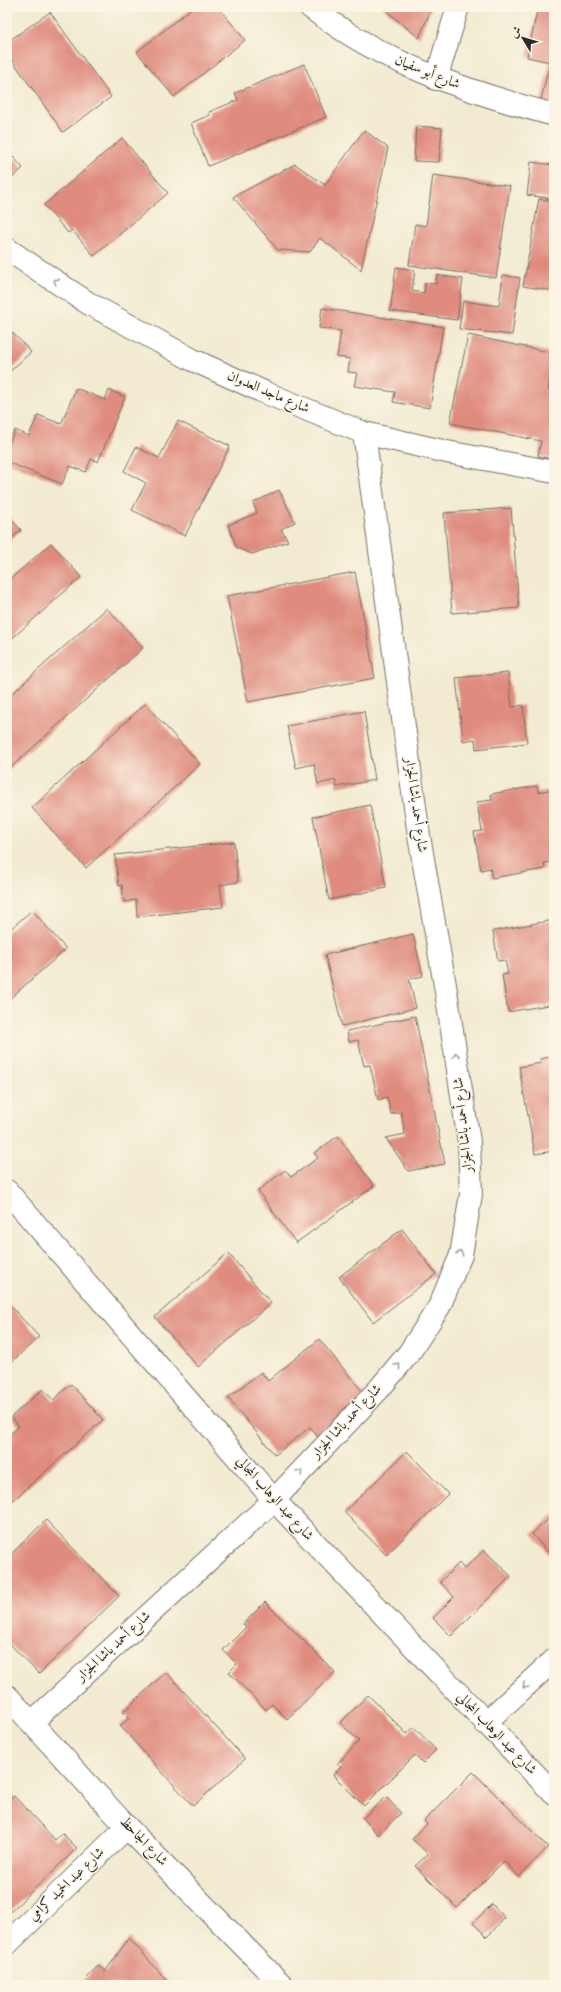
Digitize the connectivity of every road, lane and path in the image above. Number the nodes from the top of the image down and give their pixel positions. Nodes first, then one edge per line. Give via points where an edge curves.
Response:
1 (310, 7) edge
2 (458, 7) edge
3 (436, 79) junction
4 (554, 115) edge
5 (7, 249) edge
6 (364, 433) junction
7 (554, 472) edge
8 (7, 1191) edge
9 (274, 1500) junction
10 (554, 1660) edge
11 (7, 1696) edge
12 (32, 1722) junction
13 (485, 1723) junction
14 (554, 1794) edge
15 (128, 1827) junction
16 (7, 1944) edge
17 (282, 1985) edge

1 - 3 street, شارع أبو سفيان via 336,27 382,54
2 - 3 street
3 - 4 street, شارع أبو سفيان
6 -> 5 street, شارع ماجد العدوان via 193,360 88,303
6 - 7 street, شارع ماجد العدوان
9 -> 6 street, شارع أحمد باشا الجزار via 379,1389 409,1353 439,1307 461,1255 471,1194 469,1142 419,836
8 - 9 street, شارع عبد الوهاب المجالي
9 - 12 street, شارع أحمد باشا الجزار
9 - 13 street, شارع عبد الوهاب المجالي
10 -> 13 street
11 - 12 street, شارع الجاحظ
12 - 15 street, شارع الجاحظ
13 - 14 street, شارع عبد الوهاب المجالي
15 - 16 street, شارع عبد الحميد كرامي
15 - 17 street, شارع الجاحظ

